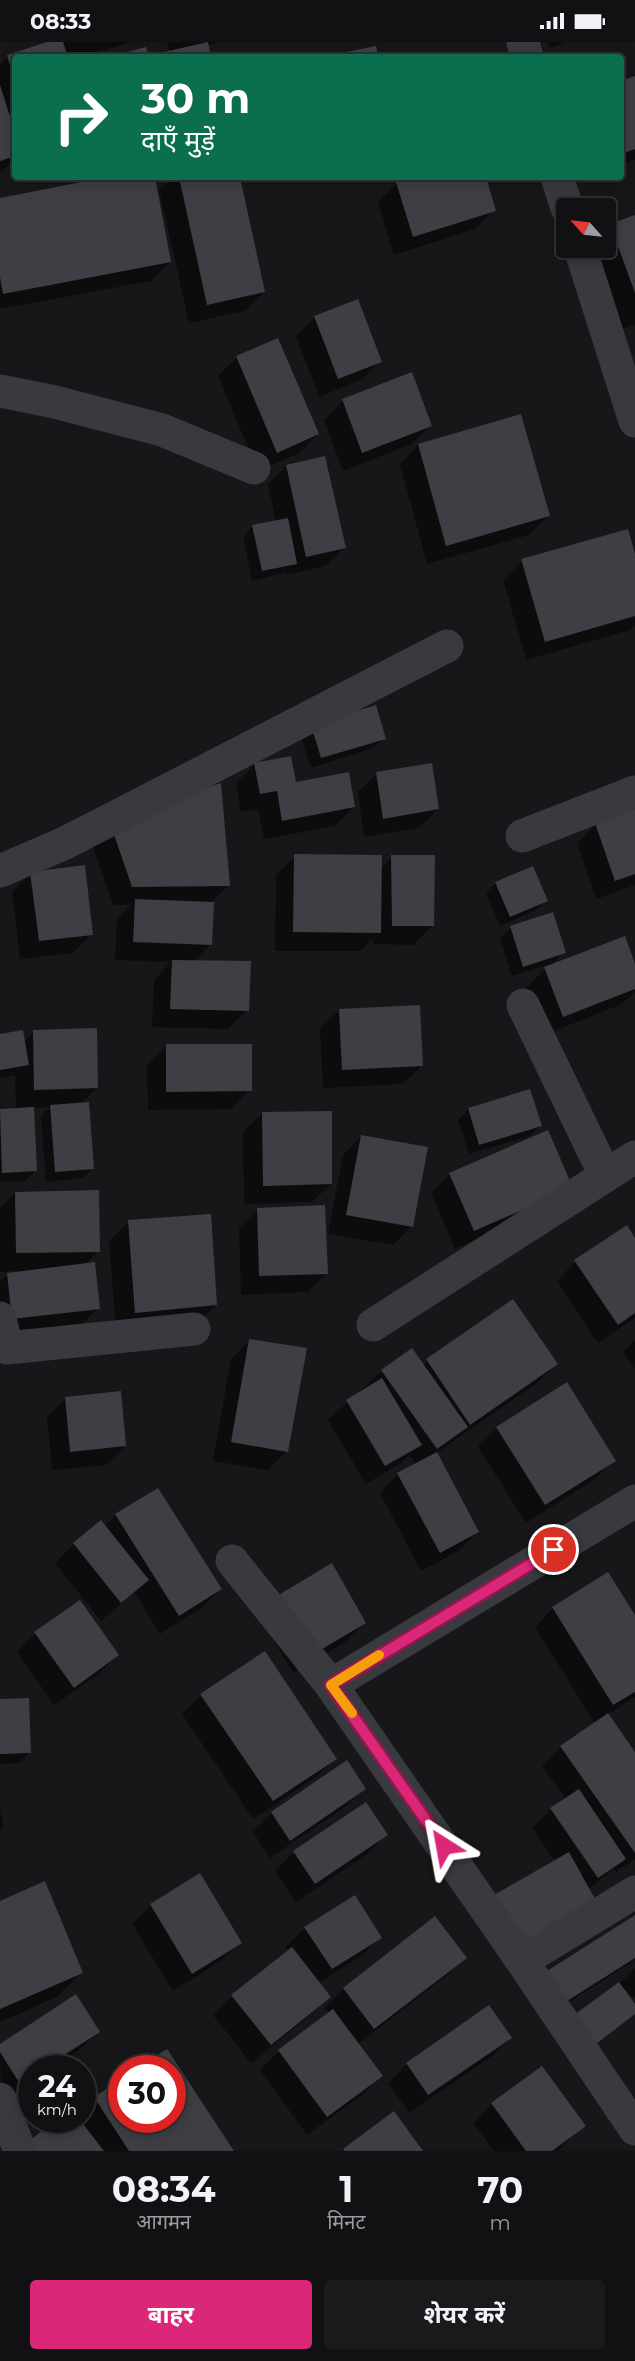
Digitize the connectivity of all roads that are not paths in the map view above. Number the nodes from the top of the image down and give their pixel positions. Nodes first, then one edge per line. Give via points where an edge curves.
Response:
1 (558, 180) edge
2 (564, 198) edge
3 (583, 258) edge
4 (0, 391) edge
5 (635, 421) edge
6 (254, 468) dead end
7 (447, 646) dead end
8 (635, 792) edge
9 (522, 836) dead end
10 (0, 871) edge
11 (523, 1005) dead end
12 (635, 1157) edge
13 (604, 1175) junction
14 (373, 1325) dead end
15 (194, 1329) dead end
16 (2, 1338) edge
17 (635, 1501) edge
18 (232, 1561) dead end
19 (331, 1685) junction
20 (635, 1892) edge
21 (522, 1961) junction
22 (0, 2099) edge
23 (635, 2129) edge
24 (20, 2151) edge

1 - 2 street
3 - 5 street
4 - 6 street via 162,430
7 - 10 street via 65,843
8 - 9 street
11 - 13 street
12 - 13 street
13 - 14 street
15 - 16 street
17 - 19 street
18 - 19 street
19 - 21 street
20 - 21 street
21 - 23 street
22 - 24 street

